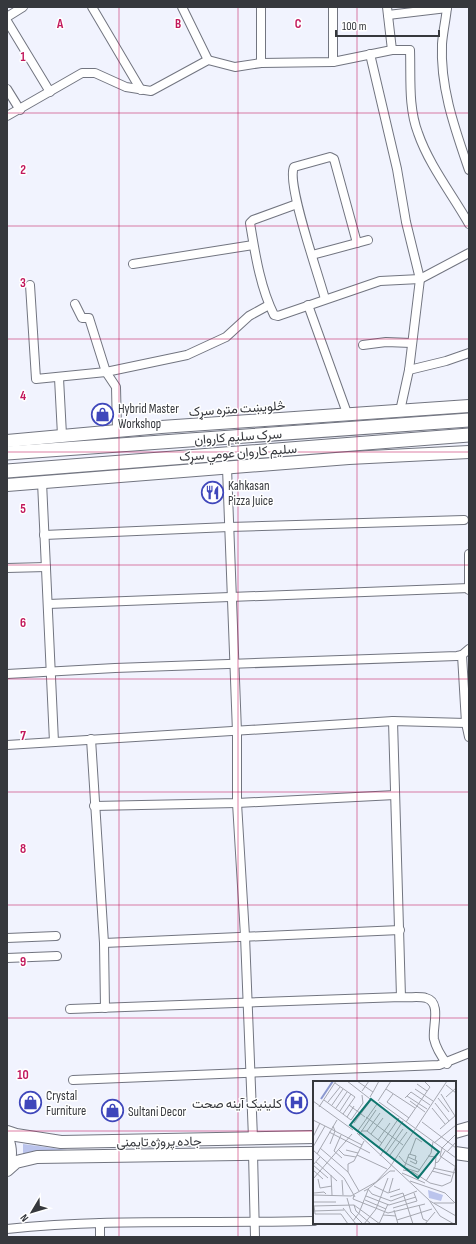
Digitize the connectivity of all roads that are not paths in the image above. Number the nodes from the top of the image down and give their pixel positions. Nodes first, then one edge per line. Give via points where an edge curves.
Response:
1 (24, 7) edge
2 (92, 7) edge
3 (182, 7) edge
4 (261, 7) edge
5 (333, 7) edge
6 (447, 7) edge
7 (387, 11) edge
8 (7, 17) edge
9 (7, 21) edge
10 (392, 50) junction
11 (370, 54) junction
12 (208, 60) junction
13 (333, 62) junction
14 (261, 63) junction
15 (7, 89) edge
16 (141, 90) junction
17 (50, 92) junction
18 (20, 110) junction
19 (7, 116) edge
20 (469, 170) edge
21 (297, 204) junction
22 (469, 224) edge
23 (368, 240) dead end
24 (357, 243) junction
25 (253, 245) junction
26 (469, 253) edge
27 (312, 255) junction
28 (133, 264) dead end
29 (420, 279) junction
30 (30, 285) dead end
31 (325, 298) junction
32 (74, 304) dead end
33 (269, 305) junction
34 (308, 305) junction
35 (411, 343) junction
36 (363, 345) dead end
37 (469, 353) edge
38 (409, 370) junction
39 (106, 372) junction
40 (59, 378) junction
41 (469, 406) edge
42 (400, 411) junction
43 (347, 413) junction
44 (469, 420) edge
45 (117, 430) junction
46 (62, 435) junction
47 (469, 435) edge
48 (7, 441) edge
49 (469, 452) edge
50 (7, 454) edge
51 (227, 468) junction
52 (7, 471) edge
53 (42, 482) junction
54 (7, 485) edge
55 (464, 520) dead end
56 (229, 527) junction
57 (44, 535) junction
58 (468, 554) edge
59 (46, 567) junction
60 (7, 568) edge
61 (469, 588) edge
62 (232, 596) junction
63 (48, 604) junction
64 (469, 649) edge
65 (462, 655) junction
66 (234, 663) junction
67 (51, 672) junction
68 (7, 674) edge
69 (393, 721) junction
70 (466, 723) junction
71 (237, 732) junction
72 (469, 737) edge
73 (91, 739) junction
74 (54, 742) junction
75 (7, 745) edge
76 (395, 795) junction
77 (237, 803) junction
78 (94, 806) junction
79 (400, 930) junction
80 (56, 936) dead end
81 (245, 936) junction
82 (7, 938) edge
83 (104, 943) junction
84 (57, 956) dead end
85 (7, 958) edge
86 (401, 997) junction
87 (248, 1003) junction
88 (104, 1008) junction
89 (70, 1009) dead end
90 (469, 1053) edge
91 (446, 1064) junction
92 (250, 1072) junction
93 (73, 1080) dead end
94 (469, 1128) edge
95 (7, 1132) edge
96 (456, 1132) edge
97 (313, 1136) edge
98 (7, 1138) edge
99 (253, 1138) junction
100 (253, 1152) junction
101 (313, 1152) edge
102 (456, 1153) edge
103 (469, 1155) edge
104 (7, 1169) edge
105 (313, 1221) edge
106 (255, 1222) junction
107 (100, 1223) junction
108 (7, 1229) edge
109 (100, 1237) edge
110 (255, 1237) edge

1 - 8 street
2 - 16 street
3 - 12 street
4 - 14 street
5 - 13 street
6 - 7 street
6 - 20 street via 442,44 444,84 451,118
7 - 10 street
9 - 17 street
10 - 11 street
10 - 22 street via 410,50 412,111 417,132 430,160
11 - 13 street
11 - 29 street
12 - 14 street via 235,67
12 - 16 street via 151,92
13 - 14 street
15 - 18 street
16 - 17 street via 126,87 95,72 82,73
17 - 18 street
18 - 19 street
21 - 24 street via 292,176 294,167 330,157 334,159
21 - 25 street via 253,220 250,223
21 - 27 street
23 - 24 street
24 - 27 street
25 - 28 street
25 - 33 street
26 - 29 street
27 - 31 street
29 - 31 street via 380,282
29 - 35 street
30 - 40 street via 36,379
31 - 34 street
32 - 39 street via 82,318 90,318
33 - 34 street via 274,315 278,316
33 - 39 street via 249,316 226,337 187,355
34 - 43 street
35 - 36 street via 386,342
35 - 38 street
37 - 38 street
38 - 42 street
39 - 40 street
39 - 45 street via 116,387
40 - 46 street
41 - 42 street, څلویښت متره سړک
42 - 43 street, څلویښت متره سړک
43 - 45 street, څلویښت متره سړک
44 - 50 main road, سرک سلیم کاروان
45 - 46 street, څلویښت متره سړک
46 - 48 street, څلویښت متره سړک
47 - 52 main road, سلیم کاروان عومي سړک
49 - 51 street
51 - 53 street
51 - 56 street
53 - 54 street
53 - 57 street
55 - 56 street
56 - 57 street
56 - 62 street
57 - 59 street
58 - 61 street
59 - 60 street
59 - 63 street
61 - 62 street
62 - 63 street
62 - 66 street
63 - 67 street
64 - 65 street
65 - 66 street
65 - 70 street
66 - 67 street
66 - 71 street
67 - 68 street
67 - 74 street
69 - 70 street
69 - 71 street
69 - 76 street
70 - 72 street
71 - 73 street
71 - 77 street
73 - 74 street
73 - 78 street
74 - 75 street
76 - 77 street
76 - 79 street
77 - 78 street
77 - 81 street
78 - 83 street
79 - 81 street
79 - 86 street
80 - 82 street
81 - 83 street
81 - 87 street
83 - 88 street
84 - 85 street
86 - 87 street
86 - 91 street via 428,998 432,1003 435,1013 433,1038
87 - 88 street
87 - 92 street
88 - 89 street
90 - 91 street
91 - 92 street
92 - 93 street
92 - 99 street
94 - 96 street
95 - 99 street, جاده پروژه تایمنی via 61,1142
97 - 99 street, جاده پروژه تایمنی
98 - 104 street via 11,1149
100 - 101 street, جاده پروژه تایمنی
100 - 104 street, جاده پروژه تایمنی via 37,1157 16,1162
100 - 106 street
102 - 103 street
105 - 106 street
106 - 107 street
106 - 110 street
107 - 108 street
107 - 109 street

